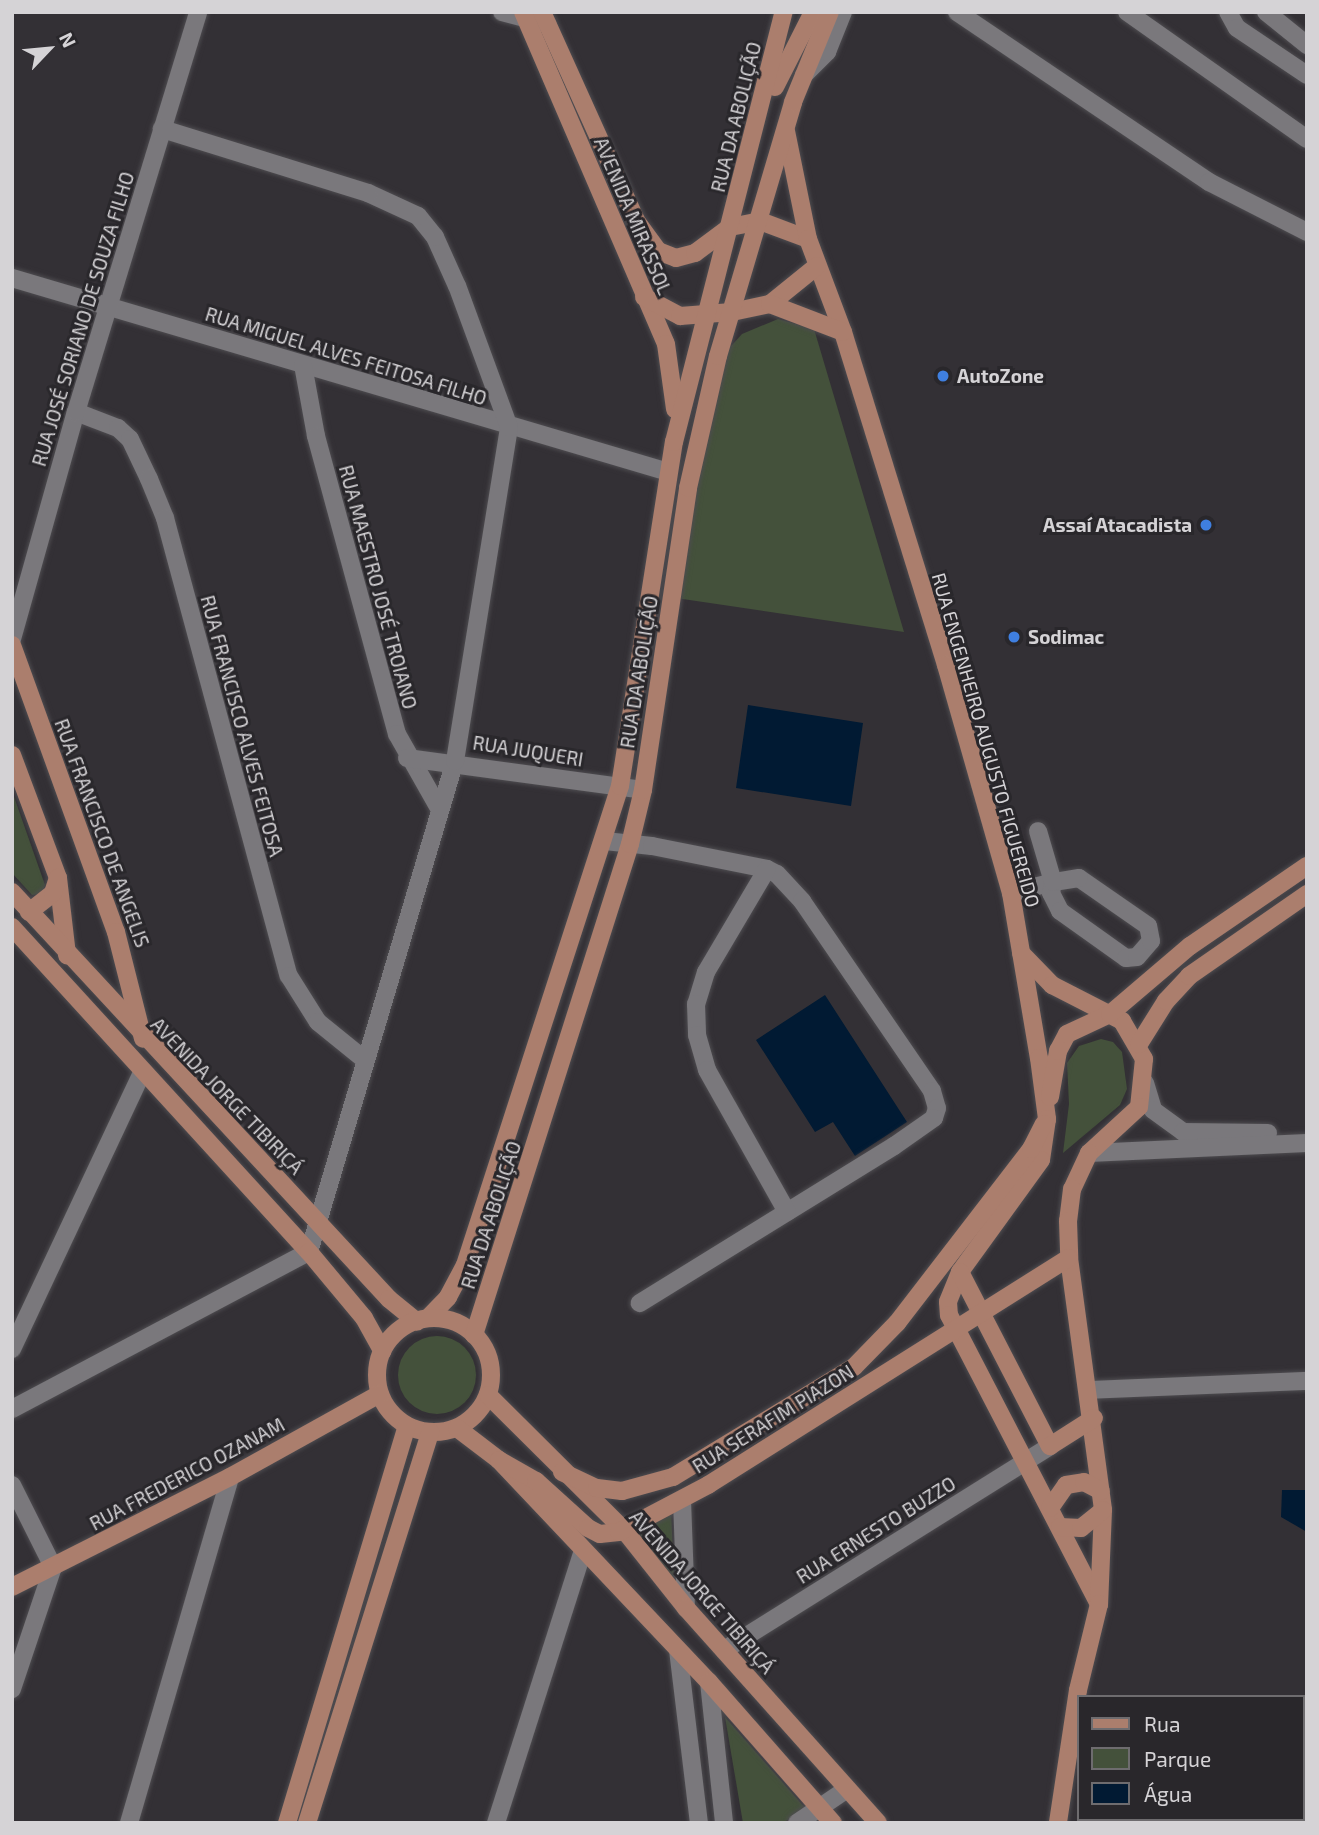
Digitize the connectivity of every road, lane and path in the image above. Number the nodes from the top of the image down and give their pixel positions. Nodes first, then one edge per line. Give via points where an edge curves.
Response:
1 (198, 12) edge
2 (502, 12) edge
3 (785, 12) edge
4 (813, 12) edge
5 (830, 12) edge
6 (843, 12) edge
7 (957, 12) edge
8 (1127, 12) edge
9 (1228, 12) edge
10 (1266, 12) edge
11 (534, 17) edge
12 (1307, 46) edge
13 (804, 75) junction
14 (1307, 75) edge
15 (162, 129) junction
16 (786, 131) junction
17 (1307, 139) edge
18 (739, 191) junction
19 (760, 221) junction
20 (730, 227) junction
21 (1307, 232) edge
22 (808, 239) junction
23 (817, 266) junction
24 (12, 278) edge
25 (644, 296) junction
26 (109, 304) junction
27 (770, 304) junction
28 (732, 312) junction
29 (705, 316) junction
30 (843, 332) junction
31 (303, 365) junction
32 (76, 412) junction
33 (509, 427) junction
34 (674, 442) junction
35 (668, 472) junction
36 (12, 639) edge
37 (12, 645) edge
38 (12, 755) edge
39 (407, 758) junction
40 (455, 761) junction
41 (620, 786) junction
42 (643, 790) junction
43 (440, 810) junction
44 (1038, 831) dead end
45 (605, 841) junction
46 (630, 844) junction
47 (1307, 866) edge
48 (767, 869) junction
49 (58, 878) junction
50 (1053, 882) junction
51 (12, 892) edge
52 (1011, 893) junction
53 (1307, 894) edge
54 (30, 912) junction
55 (12, 927) edge
56 (1021, 953) junction
57 (68, 954) junction
58 (53, 972) junction
59 (1110, 1014) junction
60 (143, 1039) junction
61 (1139, 1044) junction
62 (365, 1060) junction
63 (142, 1073) junction
64 (1145, 1083) junction
65 (1046, 1119) junction
66 (1307, 1132) edge
67 (1307, 1143) edge
68 (1089, 1153) junction
69 (787, 1212) junction
70 (318, 1222) junction
71 (309, 1252) junction
72 (1069, 1258) junction
73 (960, 1272) junction
74 (640, 1303) dead end
75 (980, 1315) junction
76 (423, 1320) junction
77 (955, 1330) junction
78 (474, 1335) junction
79 (12, 1349) edge
80 (382, 1351) junction
81 (1307, 1381) edge
82 (1088, 1391) junction
83 (380, 1394) junction
84 (488, 1395) junction
85 (12, 1409) edge
86 (1094, 1418) junction
87 (407, 1426) junction
88 (457, 1428) junction
89 (430, 1432) junction
90 (1050, 1446) junction
91 (499, 1460) junction
92 (1026, 1461) junction
93 (562, 1472) junction
94 (230, 1477) junction
95 (12, 1485) edge
96 (682, 1500) junction
97 (1102, 1501) junction
98 (1050, 1508) junction
99 (1060, 1527) junction
100 (624, 1530) junction
101 (583, 1551) junction
102 (53, 1567) junction
103 (12, 1587) edge
104 (1099, 1604) junction
105 (686, 1608) junction
106 (678, 1650) junction
107 (724, 1650) junction
108 (709, 1682) junction
109 (12, 1689) edge
110 (1072, 1772) edge
111 (847, 1789) junction
112 (819, 1810) junction
113 (129, 1823) edge
114 (287, 1823) edge
115 (307, 1823) edge
116 (496, 1823) edge
117 (699, 1823) edge
118 (724, 1823) edge
119 (797, 1823) edge
120 (833, 1823) edge
121 (878, 1823) edge
122 (1058, 1823) edge

1 - 15 street, RUA JOSÉ SORIANO DE SOUZA FILHO
2 - 11 street
3 - 18 main road, RUA DA ABOLIÇÃO
4 - 18 main road via 779,76 748,179
5 - 13 main road, RUA DA ABOLIÇÃO
6 - 13 street via 827,52
7 - 21 street via 1209,182
8 - 17 street
9 - 14 street via 1237,28
10 - 12 street
11 - 20 main road, AVENIDA MIRASSOL via 637,222 658,251 676,258 695,253
11 - 25 main road, AVENIDA MIRASSOL
13 - 16 main road, RUA DA ABOLIÇÃO
15 - 26 street, RUA JOSÉ SORIANO DE SOUZA FILHO
15 - 33 street via 368,193 418,216 435,237 457,286
16 - 19 main road, RUA DA ABOLIÇÃO
16 - 22 main road, RUA ENGENHEIRO AUGUSTO FIGUEREIDO
18 - 20 main road, RUA DA ABOLIÇÃO
19 - 20 main road, AVENIDA MIRASSOL
19 - 22 main road
19 - 28 main road, RUA DA ABOLIÇÃO
20 - 29 main road, RUA DA ABOLIÇÃO
22 - 23 main road, RUA ENGENHEIRO AUGUSTO FIGUEREIDO
23 - 27 main road
23 - 30 main road, RUA ENGENHEIRO AUGUSTO FIGUEREIDO
24 - 26 street, RUA MIGUEL ALVES FEITOSA FILHO
25 - 29 main road via 680,316
25 - 34 main road, AVENIDA MIRASSOL via 666,344 674,380
26 - 31 street, RUA MIGUEL ALVES FEITOSA FILHO
26 - 32 street, RUA JOSÉ SORIANO DE SOUZA FILHO
27 - 28 main road
27 - 30 main road
28 - 29 main road
28 - 42 main road, RUA DA ABOLIÇÃO via 688,488
29 - 34 main road, RUA DA ABOLIÇÃO
30 - 52 main road, RUA ENGENHEIRO AUGUSTO FIGUEREIDO
31 - 33 street, RUA MIGUEL ALVES FEITOSA FILHO
31 - 39 street, RUA MAESTRO JOSÉ TROIANO via 316,436 375,662
32 - 36 street, RUA JOSÉ SORIANO DE SOUZA FILHO
32 - 62 street, RUA FRANCISCO ALVES FEITOSA via 118,428 130,439 149,479 164,519 289,976 318,1022
33 - 35 street, RUA MIGUEL ALVES FEITOSA FILHO
33 - 40 street
34 - 35 main road, RUA DA ABOLIÇÃO
35 - 41 main road, RUA DA ABOLIÇÃO
37 - 60 main road, RUA FRANCISCO DE ANGELIS via 116,932
38 - 49 main road
39 - 40 street, RUA JUQUERI
39 - 43 street, RUA MAESTRO JOSÉ TROIANO
40 - 41 street, RUA JUQUERI
40 - 43 street
41 - 42 street, RUA JUQUERI
41 - 45 main road, RUA DA ABOLIÇÃO
42 - 46 main road, RUA DA ABOLIÇÃO
43 - 62 street
44 - 50 street
45 - 46 street
45 - 76 main road, RUA DA ABOLIÇÃO via 465,1265 448,1297
46 - 48 street
46 - 78 main road, RUA DA ABOLIÇÃO
47 - 59 main road via 1190,946
48 - 69 street via 706,972 696,1004 697,1035 707,1070
48 - 69 street via 802,901 932,1091 937,1108 928,1123
49 - 54 main road via 53,893
49 - 57 main road
50 - 50 street via 1051,893 1060,911 1126,958 1137,957 1151,941 1148,926 1079,878
50 - 52 street
51 - 54 main road, AVENIDA JORGE TIBIRIÇÁ
52 - 56 main road, RUA ENGENHEIRO AUGUSTO FIGUEREIDO
53 - 61 main road via 1189,976 1166,1000
54 - 57 main road, AVENIDA JORGE TIBIRIÇÁ
55 - 58 main road
56 - 59 main road via 1052,985
56 - 65 main road, RUA ENGENHEIRO AUGUSTO FIGUEREIDO
57 - 58 main road
57 - 60 main road, AVENIDA JORGE TIBIRIÇÁ
58 - 63 main road
59 - 61 main road
59 - 65 main road via 1067,1034 1058,1051
60 - 70 main road, AVENIDA JORGE TIBIRIÇÁ
61 - 64 main road
62 - 70 street
63 - 71 main road
63 - 79 street
64 - 66 street via 1153,1110 1183,1132
64 - 68 main road via 1139,1107 1127,1122
65 - 73 main road, RUA ENGENHEIRO AUGUSTO FIGUEREIDO via 1046,1147 1034,1174
65 - 93 main road via 1031,1149 922,1290 855,1367 673,1477 622,1491 597,1488
67 - 68 street
68 - 72 main road via 1072,1189
69 - 74 street
70 - 71 street
70 - 76 main road, AVENIDA JORGE TIBIRIÇÁ via 389,1299
71 - 80 main road via 364,1318
71 - 85 street
72 - 75 main road, RUA SERAFIM PIAZON
72 - 82 main road
73 - 75 main road
73 - 77 main road, RUA ENGENHEIRO AUGUSTO FIGUEREIDO via 948,1302
75 - 77 main road, RUA SERAFIM PIAZON
75 - 90 main road
76 - 78 main road via 456,1323
76 - 80 main road via 392,1336
77 - 92 main road, RUA ENGENHEIRO AUGUSTO FIGUEREIDO
77 - 96 main road, RUA SERAFIM PIAZON
78 - 84 main road via 489,1361
80 - 83 main road via 377,1367
81 - 82 street
82 - 86 main road
83 - 87 main road via 391,1413
83 - 94 main road, RUA FREDERICO OZANAM
84 - 88 main road via 481,1408
84 - 93 main road, AVENIDA JORGE TIBIRIÇÁ
86 - 90 main road
86 - 97 main road
87 - 89 main road
87 - 114 main road
88 - 89 main road
88 - 91 main road
89 - 115 main road
90 - 92 street, RUA ERNESTO BUZZO
91 - 100 main road, RUA SERAFIM PIAZON via 536,1481 588,1528 600,1534
91 - 101 main road
92 - 98 main road, RUA ENGENHEIRO AUGUSTO FIGUEREIDO
92 - 107 street, RUA ERNESTO BUZZO
93 - 100 main road, AVENIDA JORGE TIBIRIÇÁ
94 - 102 main road, RUA FREDERICO OZANAM
94 - 113 street
95 - 102 street
96 - 100 main road, RUA SERAFIM PIAZON
96 - 105 street
97 - 98 main road via 1084,1482 1066,1485
97 - 99 main road via 1091,1524
97 - 104 main road
98 - 99 main road, RUA ENGENHEIRO AUGUSTO FIGUEREIDO
99 - 104 main road, RUA ENGENHEIRO AUGUSTO FIGUEREIDO
100 - 105 main road, AVENIDA JORGE TIBIRIÇÁ
101 - 106 main road
101 - 116 street
102 - 103 main road, RUA FREDERICO OZANAM
102 - 109 street
104 - 110 main road via 1078,1690
105 - 107 main road, AVENIDA JORGE TIBIRIÇÁ
106 - 108 main road
106 - 117 street
107 - 111 main road, AVENIDA JORGE TIBIRIÇÁ
108 - 112 main road
108 - 118 street
110 - 122 main road
111 - 112 street
111 - 121 main road, AVENIDA JORGE TIBIRIÇÁ
112 - 119 street
112 - 120 main road

